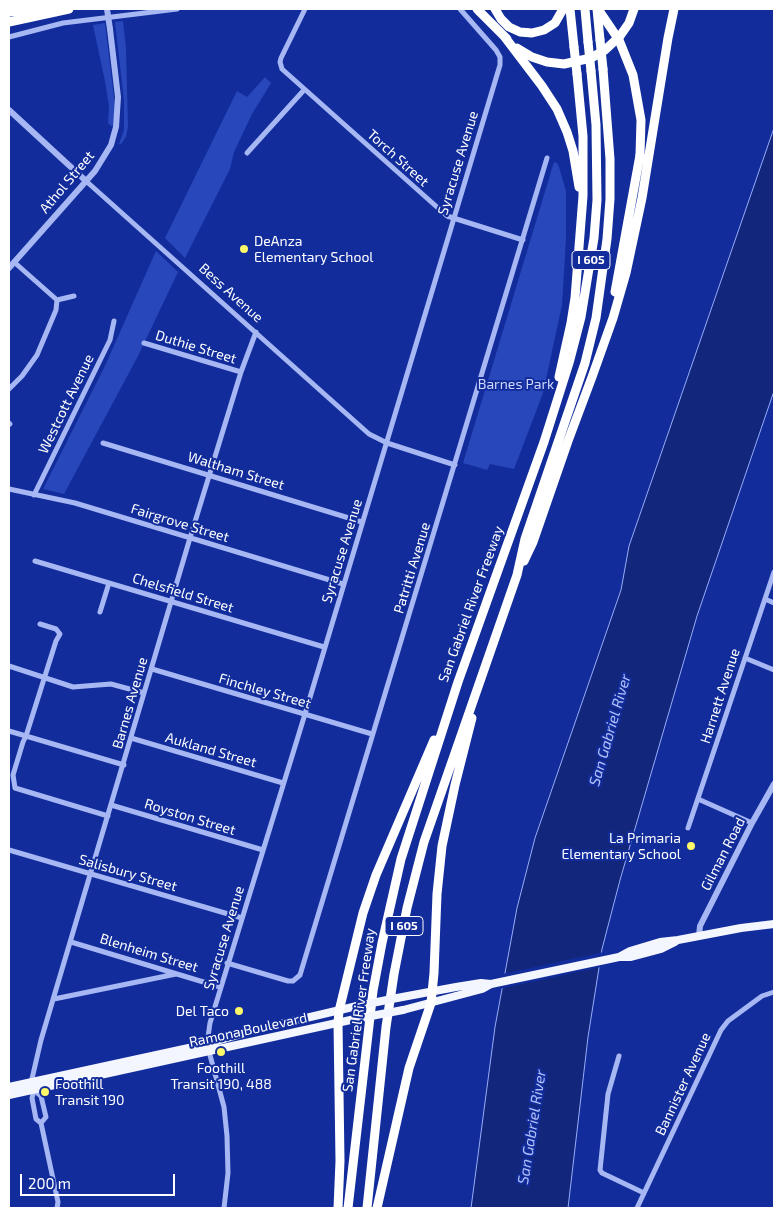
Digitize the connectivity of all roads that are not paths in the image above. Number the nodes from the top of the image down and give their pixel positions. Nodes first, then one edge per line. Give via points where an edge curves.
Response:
1 (39, 9) edge
2 (69, 9) edge
3 (107, 9) edge
4 (177, 9) edge
5 (305, 9) edge
6 (460, 9) edge
7 (477, 9) edge
8 (495, 9) edge
9 (563, 9) edge
10 (570, 9) edge
11 (584, 9) edge
12 (598, 9) edge
13 (634, 9) edge
14 (674, 9) edge
15 (9, 12) edge
16 (9, 22) edge
17 (504, 36) junction
18 (9, 38) edge
19 (304, 90) junction
20 (9, 110) edge
21 (247, 153) dead end
22 (547, 158) dead end
23 (86, 181) junction
24 (453, 219) junction
25 (581, 225) junction
26 (523, 240) junction
27 (14, 262) junction
28 (9, 268) edge
29 (74, 296) dead end
30 (57, 300) junction
31 (114, 321) dead end
32 (256, 332) junction
33 (605, 338) junction
34 (144, 343) dead end
35 (242, 372) junction
36 (9, 389) edge
37 (544, 442) junction
38 (102, 443) dead end
39 (386, 443) junction
40 (455, 465) junction
41 (210, 476) junction
42 (9, 489) edge
43 (34, 495) junction
44 (362, 522) junction
45 (190, 538) junction
46 (35, 560) dead end
47 (774, 572) edge
48 (517, 575) junction
49 (109, 583) junction
50 (343, 584) junction
51 (765, 599) junction
52 (172, 602) junction
53 (774, 603) edge
54 (100, 612) dead end
55 (40, 624) dead end
56 (324, 647) junction
57 (488, 655) junction
58 (744, 658) junction
59 (9, 666) edge
60 (152, 669) junction
61 (774, 670) edge
62 (44, 678) junction
63 (458, 682) junction
64 (144, 693) junction
65 (305, 714) junction
66 (9, 731) edge
67 (372, 734) junction
68 (26, 736) junction
69 (131, 738) junction
70 (124, 765) junction
71 (283, 783) junction
72 (774, 784) edge
73 (698, 799) junction
74 (111, 805) junction
75 (108, 816) junction
76 (752, 823) junction
77 (688, 828) dead end
78 (9, 850) edge
79 (262, 850) junction
80 (91, 874) junction
81 (242, 918) junction
82 (774, 924) edge
83 (699, 936) junction
84 (71, 942) junction
85 (227, 963) junction
86 (177, 974) junction
87 (491, 984) junction
88 (220, 987) junction
89 (433, 990) junction
90 (774, 992) edge
91 (54, 999) junction
92 (431, 1003) junction
93 (339, 1011) junction
94 (338, 1023) junction
95 (208, 1048) junction
96 (619, 1056) dead end
97 (33, 1086) junction
98 (9, 1087) edge
99 (9, 1095) edge
100 (41, 1123) junction
101 (644, 1193) junction
102 (57, 1208) edge
103 (224, 1208) edge
104 (338, 1208) edge
105 (348, 1208) edge
106 (367, 1208) edge
107 (378, 1208) edge
108 (637, 1208) edge

1 - 15 highway
2 - 16 highway
3 - 23 street, Athol Street, bridge via 118,97 116,127 107,154
4 - 18 street via 78,21
5 - 19 street, Torch Street via 280,62 282,69
6 - 24 street, Syracuse Avenue via 496,50 500,65
7 - 17 highway
8 - 9 highway via 509,27 532,33 555,23
10 - 25 highway, bridge via 582,110
11 - 37 highway, San Gabriel River Freeway / I 605, bridge via 598,164 594,238 588,282 569,363
12 - 33 highway, bridge via 619,40 633,75 641,120 640,155
12 - 48 highway, San Gabriel River Freeway / I 605, bridge via 610,150 610,199 597,309 582,371 525,539
13 - 17 highway via 624,31 612,45 582,61 564,64 540,61 524,53
14 - 33 highway via 632,250
17 - 25 highway via 542,86 567,132 577,171
19 - 21 street
19 - 24 street, Torch Street
20 - 23 street, Bess Avenue
22 - 26 street, Patritti Avenue
23 - 27 street, Athol Street
23 - 32 street, Bess Avenue
24 - 26 street, Torch Street
24 - 39 street, Syracuse Avenue
25 - 37 highway via 572,323
26 - 40 street, Patritti Avenue
27 - 28 street, Athol Street
27 - 30 street
29 - 30 street
30 - 36 street via 37,355
31 - 43 street, Westcott Avenue via 110,340
32 - 35 street, Barnes Avenue
32 - 39 street, Bess Avenue via 369,434
33 - 48 highway via 533,542
34 - 35 street, Duthie Street
35 - 41 street, Barnes Avenue
37 - 63 highway, San Gabriel River Freeway / I 605
38 - 41 street, Waltham Street
39 - 40 street, Bess Avenue
39 - 44 street, Syracuse Avenue
40 - 67 street, Patritti Avenue
41 - 44 street, Waltham Street
41 - 45 street, Barnes Avenue
42 - 43 street, Fairgrove Street
43 - 45 street, Fairgrove Street via 68,501
44 - 50 street, Syracuse Avenue
45 - 50 street, Fairgrove Street
45 - 52 street, Barnes Avenue
46 - 49 street, Chelsfield Street
47 - 51 street, Harnett Avenue
48 - 57 highway, San Gabriel River Freeway / I 605
49 - 52 street, Chelsfield Street
49 - 54 street
50 - 56 street, Syracuse Avenue
51 - 53 street
51 - 58 street, Harnett Avenue
52 - 56 street, Chelsfield Street
52 - 60 street, Barnes Avenue
55 - 62 street via 56,629 60,634
56 - 65 street, Syracuse Avenue
57 - 89 highway via 442,846
57 - 106 highway, San Gabriel River Freeway / I 605 via 424,842 407,908 386,1027
58 - 61 street
58 - 73 street, Harnett Avenue
59 - 62 street
60 - 64 street, Barnes Avenue
60 - 65 street, Finchley Street
62 - 64 street via 73,687 111,684
62 - 68 street
63 - 93 highway via 376,876 363,913
63 - 105 highway, San Gabriel River Freeway / I 605 via 411,824 392,895 367,1039
64 - 69 street, Barnes Avenue
65 - 67 street, Finchley Street
65 - 71 street, Syracuse Avenue
66 - 68 street
67 - 85 street, Patritti Avenue via 300,974 293,981
68 - 70 street
68 - 75 street via 13,775 15,788
69 - 70 street, Barnes Avenue
69 - 71 street, Aukland Street
70 - 74 street, Barnes Avenue
71 - 79 street, Syracuse Avenue
72 - 76 street, Gilman Road
73 - 76 street
73 - 77 street, Harnett Avenue
74 - 75 street, Barnes Avenue
74 - 79 street, Royston Street
75 - 80 street, Barnes Avenue
76 - 83 street, Gilman Road via 700,926
78 - 80 street, Salisbury Street
79 - 81 street, Syracuse Avenue
80 - 81 street, Salisbury Street
80 - 84 street, Barnes Avenue
81 - 85 street, Syracuse Avenue
82 - 83 main road, Ramona Boulevard
83 - 87 main road, Ramona Boulevard via 630,957 616,957
84 - 86 street, Blenheim Street
84 - 91 street, Barnes Avenue
85 - 88 street, Syracuse Avenue
86 - 88 street, Blenheim Street
86 - 91 street
87 - 89 main road, Ramona Boulevard
87 - 92 main road, Ramona Boulevard
88 - 95 street, Syracuse Avenue via 210,1023
89 - 92 highway
89 - 93 main road, Ramona Boulevard, bridge
90 - 101 street, Bannister Avenue via 762,996 728,1021 722,1030
91 - 97 street, Barnes Avenue via 41,1040
92 - 94 main road, Ramona Boulevard, bridge
92 - 107 highway via 410,1068
93 - 94 highway
93 - 95 main road, Ramona Boulevard via 255,1030
94 - 95 main road, Ramona Boulevard
94 - 104 highway
95 - 97 main road, Ramona Boulevard
95 - 103 street via 224,1107 227,1136 228,1173
96 - 101 street via 608,1094 600,1170
97 - 98 main road, Ramona Boulevard
97 - 99 main road, Ramona Boulevard
97 - 100 street, Barnes Avenue via 36,1119
97 - 100 street via 41,1096 46,1117
100 - 102 street
101 - 108 street, Bannister Avenue

